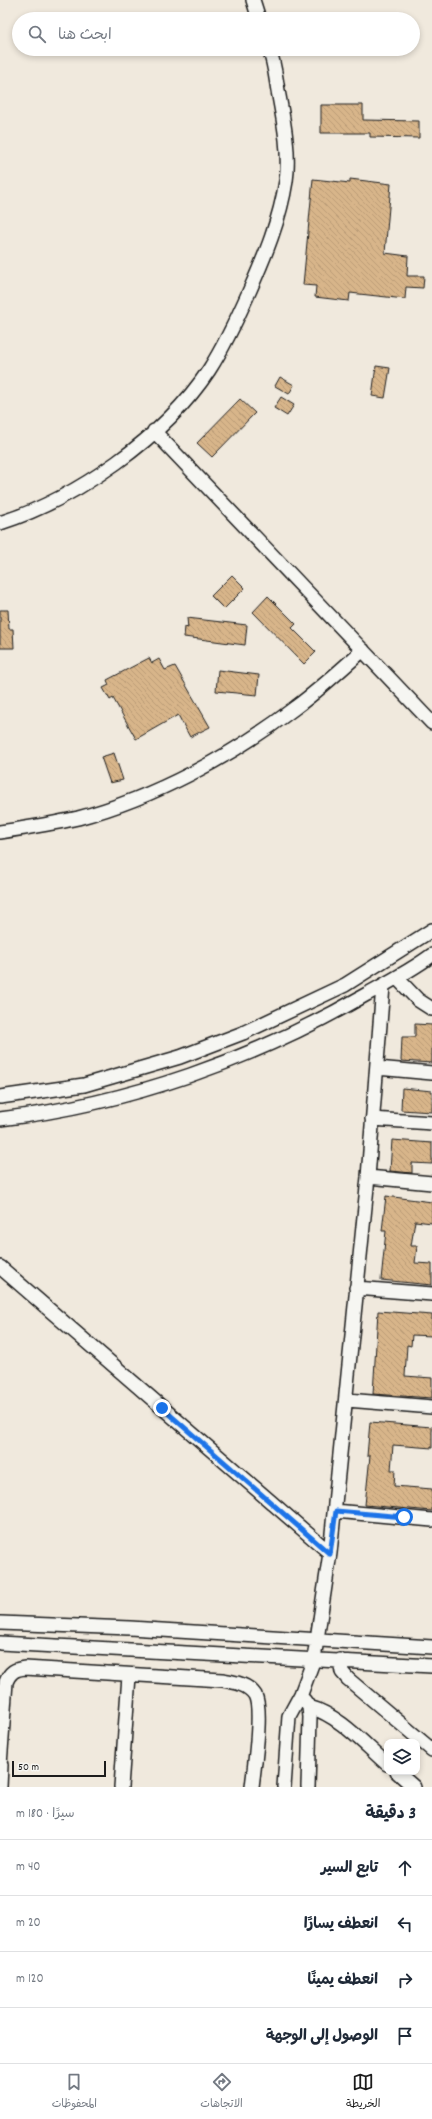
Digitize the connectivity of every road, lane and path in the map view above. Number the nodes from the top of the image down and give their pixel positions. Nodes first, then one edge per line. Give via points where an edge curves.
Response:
1 (253, 0) edge
2 (257, 12) edge
3 (270, 56) edge
4 (154, 432) junction
5 (0, 523) edge
6 (363, 650) junction
7 (432, 723) edge
8 (0, 832) edge
9 (432, 930) edge
10 (432, 956) edge
11 (397, 978) junction
12 (382, 986) junction
13 (432, 1009) edge
14 (377, 1068) junction
15 (432, 1073) edge
16 (0, 1098) edge
17 (0, 1118) edge
18 (372, 1119) junction
19 (432, 1123) edge
20 (368, 1177) junction
21 (432, 1183) edge
22 (0, 1267) edge
23 (356, 1288) junction
24 (432, 1294) edge
25 (347, 1400) junction
26 (432, 1407) edge
27 (336, 1511) junction
28 (432, 1520) edge
29 (330, 1554) junction
30 (0, 1623) edge
31 (316, 1641) junction
32 (0, 1643) edge
33 (432, 1647) edge
34 (314, 1659) junction
35 (340, 1660) junction
36 (432, 1666) edge
37 (129, 1676) junction
38 (301, 1694) junction
39 (309, 1707) junction
40 (432, 1750) edge
41 (384, 1761) edge
42 (1, 1765) edge
43 (400, 1775) edge
44 (0, 1787) edge
45 (121, 1787) edge
46 (252, 1787) edge
47 (284, 1787) edge
48 (308, 1787) edge
49 (414, 1787) edge

1 - 2 street
3 - 4 street via 286,146 286,179 276,226 231,332 187,398
4 - 5 street via 87,483 52,502
4 - 6 street
6 - 7 street
6 - 8 street via 296,708 213,761 118,805 77,818
9 - 16 street via 345,985 243,1033 180,1057 84,1085
10 - 11 street
11 - 12 street
11 - 13 street via 418,1000
12 - 14 street
12 - 17 street via 299,1031 243,1056 127,1094 49,1113
14 - 15 street
14 - 18 street
18 - 19 street
18 - 20 street
20 - 21 street
20 - 23 street
22 - 29 street
23 - 24 street
23 - 25 street
25 - 26 street
25 - 27 street
27 - 28 street
27 - 29 street
29 - 31 street
30 - 31 street via 130,1628
31 - 33 street
31 - 34 street
32 - 34 street
34 - 35 street
34 - 38 street
35 - 36 street
35 - 40 street via 342,1672 348,1679
37 - 42 street via 25,1668 14,1671 6,1682 4,1693
37 - 45 street
37 - 46 street via 222,1680 239,1683 250,1690 256,1696 258,1712
38 - 39 street
38 - 47 street via 289,1716
39 - 41 street via 337,1721
39 - 48 street
42 - 44 street
43 - 49 street

